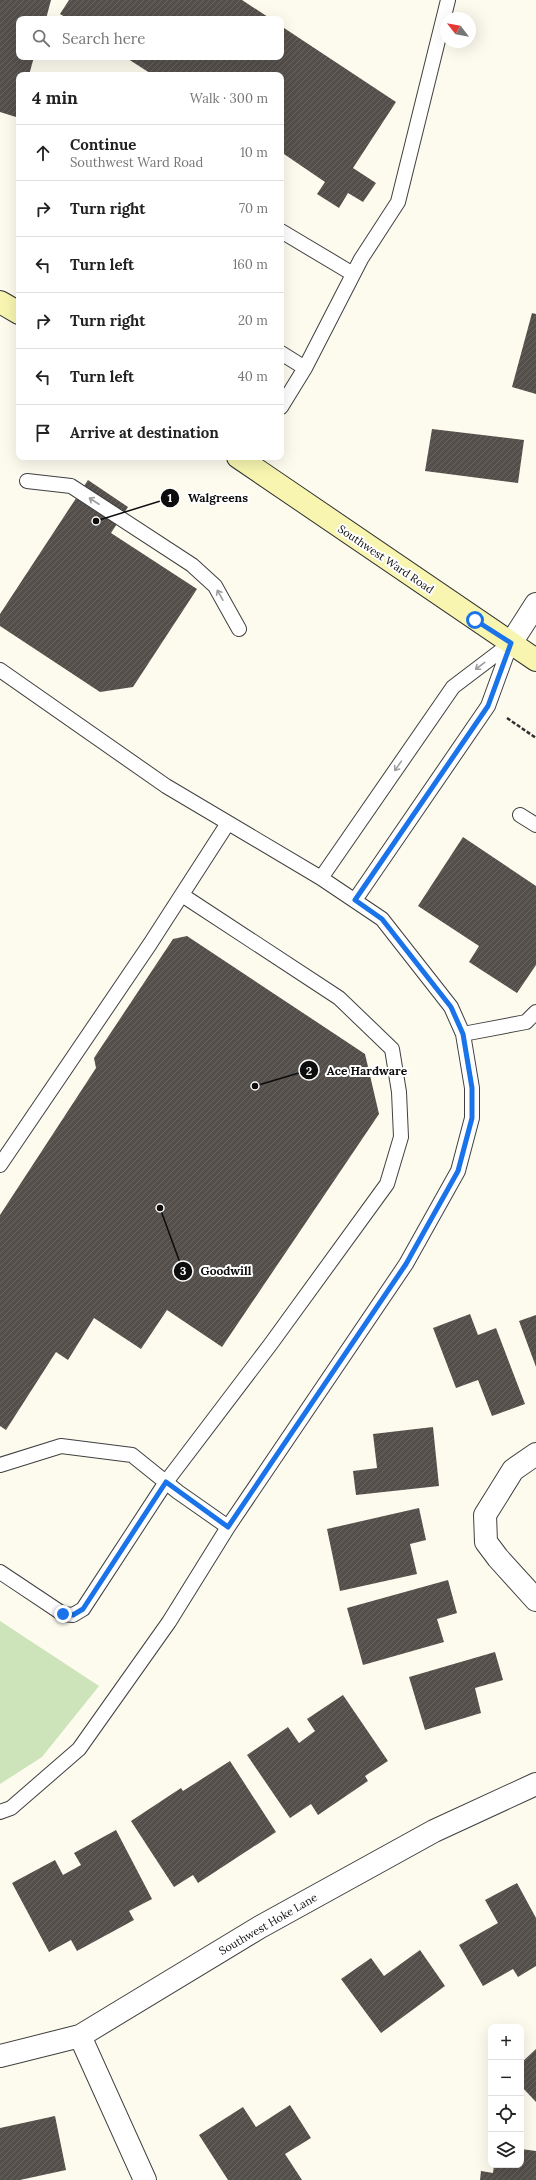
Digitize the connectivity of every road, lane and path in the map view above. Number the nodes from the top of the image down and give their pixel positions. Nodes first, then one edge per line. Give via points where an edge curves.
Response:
1 (448, 0) edge
2 (284, 233) edge
3 (353, 274) junction
4 (0, 302) edge
5 (16, 311) edge
6 (284, 355) edge
7 (305, 368) junction
8 (284, 402) edge
9 (246, 460) edge
10 (26, 481) dead end
11 (536, 604) edge
12 (239, 629) dead end
13 (511, 643) junction
14 (536, 660) edge
15 (0, 670) edge
16 (520, 815) dead end
17 (228, 823) junction
18 (536, 825) edge
19 (321, 878) junction
20 (182, 895) junction
21 (355, 900) junction
22 (536, 1012) edge
23 (463, 1034) junction
24 (0, 1165) edge
25 (536, 1454) edge
26 (0, 1464) edge
27 (166, 1482) junction
28 (228, 1527) junction
29 (0, 1572) edge
30 (536, 1600) edge
31 (536, 1784) edge
32 (0, 1812) edge
33 (80, 2036) junction
34 (0, 2056) edge
35 (145, 2180) edge

1 - 3 lane via 398,202
2 - 3 lane
3 - 7 lane
4 - 5 main road
6 - 7 lane
7 - 8 lane
9 - 13 main road, Southwest Ward Road
12 -> 10 lane via 215,586 192,565 71,486
11 - 13 street
13 - 14 main road, Southwest Ward Road
13 -> 19 lane via 453,686
13 - 21 lane via 488,706
15 - 17 lane via 166,786
16 - 18 lane
17 - 19 lane
17 - 20 lane
19 - 21 lane
20 - 24 lane
20 - 27 lane via 339,998 392,1049 399,1092 401,1137 388,1184
21 - 23 lane via 382,919 451,1007
22 - 23 lane via 526,1022
23 - 28 lane via 472,1088 472,1118 458,1171 406,1264
25 - 30 street via 513,1470 485,1515 486,1542
26 - 27 lane via 61,1446 132,1455
27 - 28 lane
27 - 29 lane via 83,1609 73,1615 63,1614
28 - 32 lane via 169,1622 79,1749 12,1808
31 - 33 street, Southwest Hoke Lane via 434,1831 260,1927
33 - 34 street, Southwest Hoke Lane
33 - 35 street

